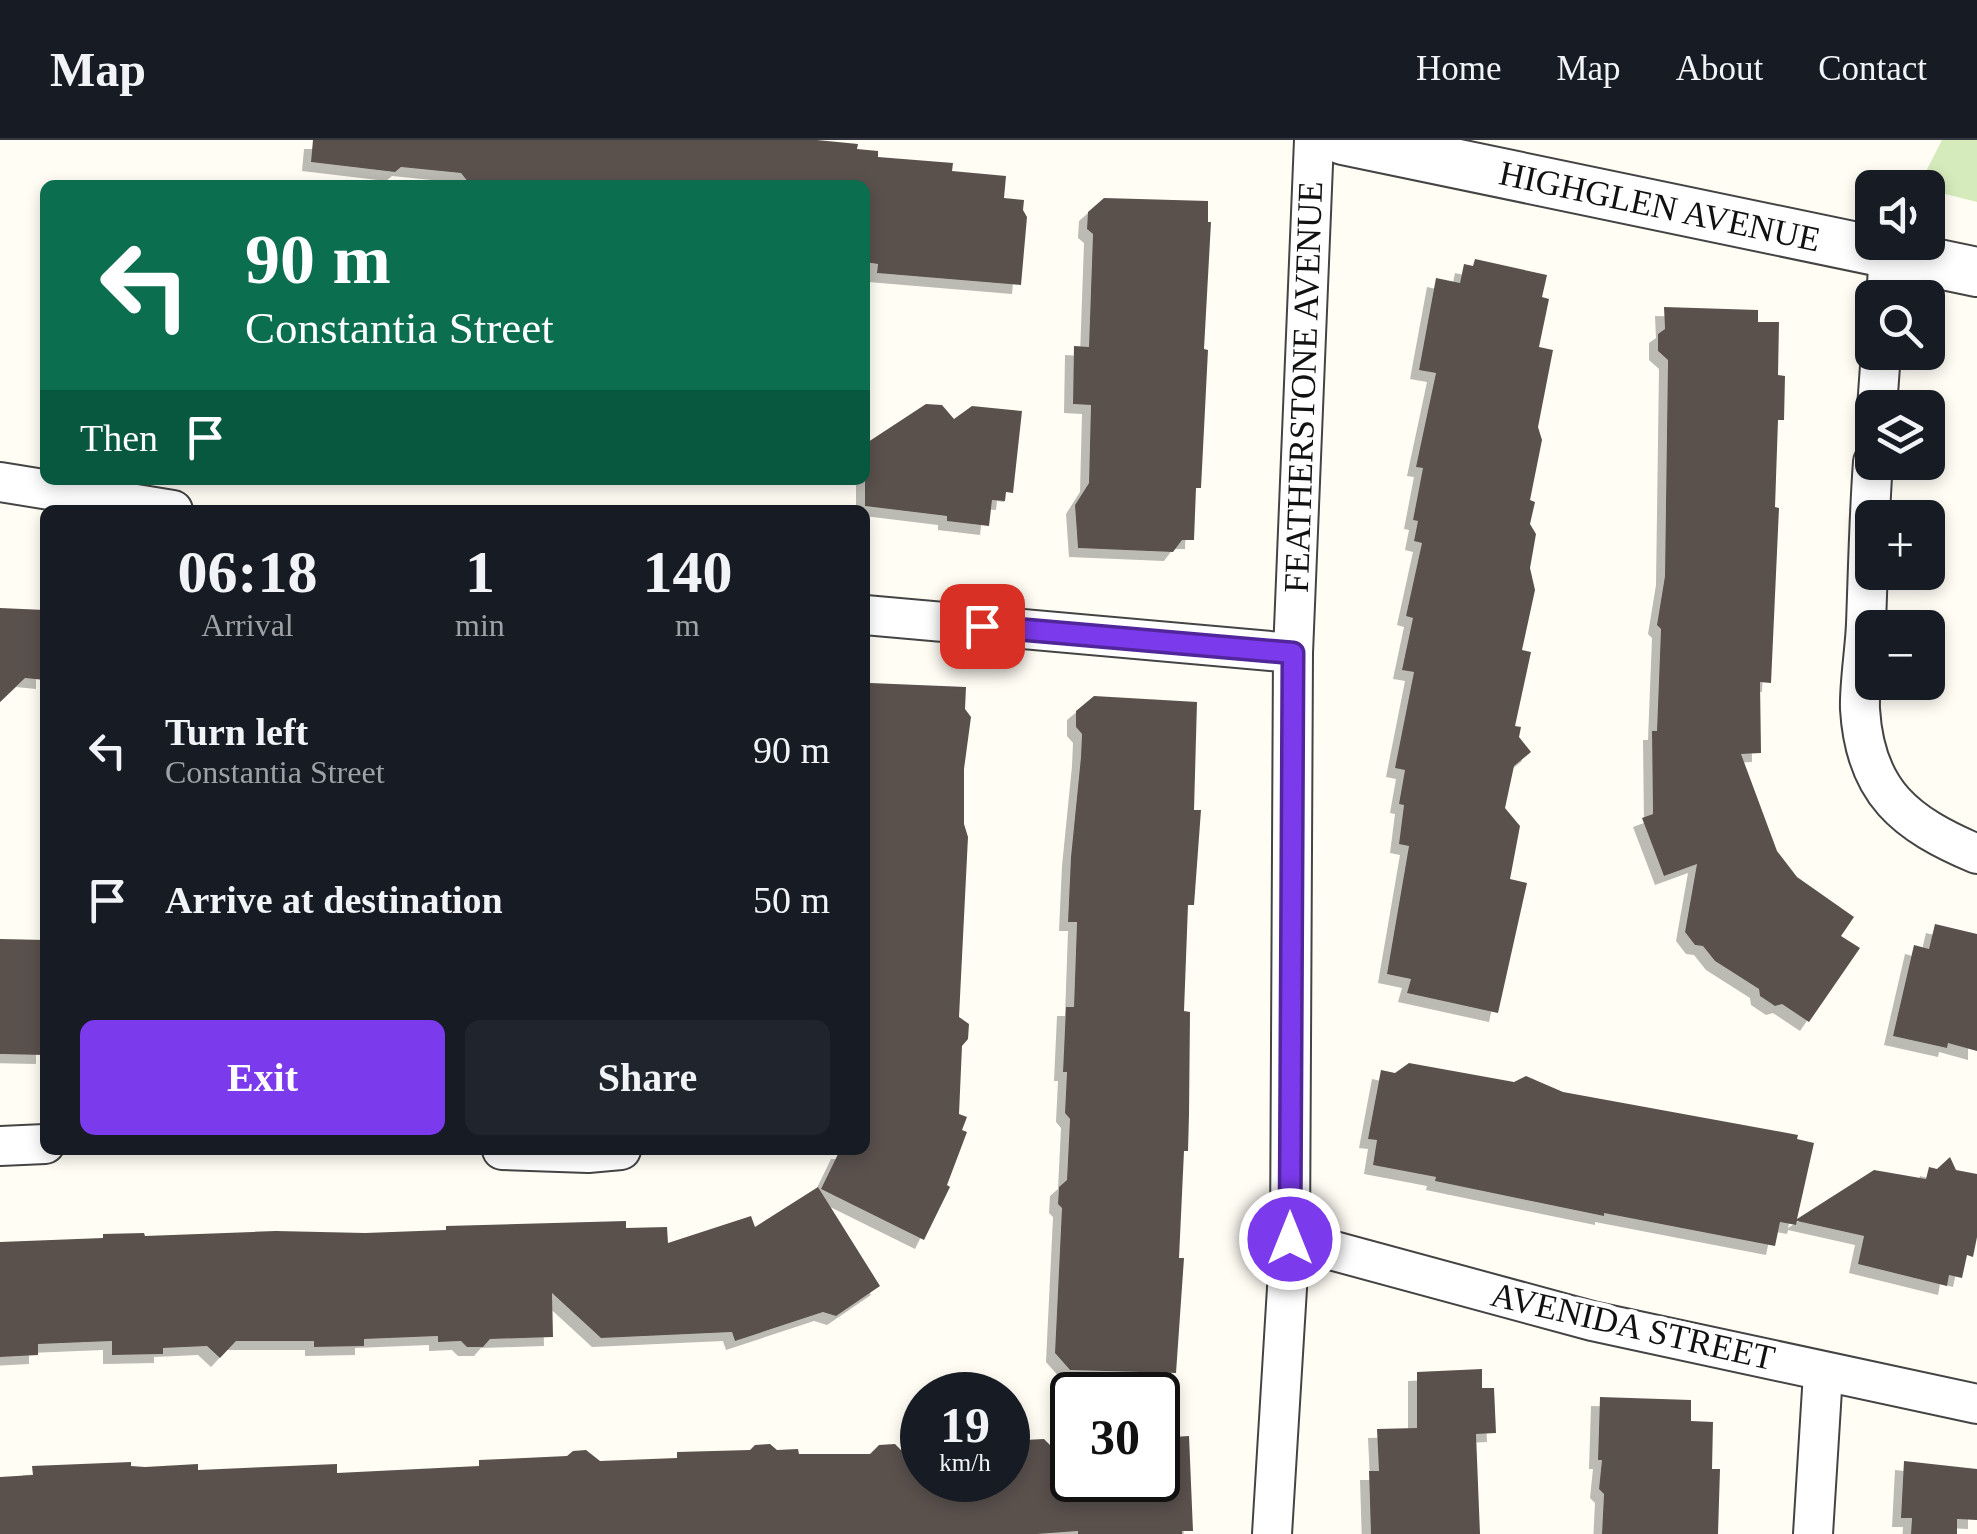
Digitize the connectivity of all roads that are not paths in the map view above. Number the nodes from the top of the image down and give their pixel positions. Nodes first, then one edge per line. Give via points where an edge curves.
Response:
1 (1314, 140) edge
2 (1343, 140) edge
3 (1977, 272) edge
4 (1887, 276) edge
5 (1872, 480) edge
6 (0, 482) edge
7 (143, 505) edge
8 (870, 616) edge
9 (1293, 653) junction
10 (1977, 854) edge
11 (40, 1144) edge
12 (0, 1146) edge
13 (1290, 1239) junction
14 (1822, 1373) junction
15 (1977, 1404) edge
16 (1272, 1534) edge
17 (1812, 1534) edge

1 - 9 street, FEATHERSTONE AVENUE
2 - 4 street, HIGHGLEN AVENUE
3 - 4 street, HIGHGLEN AVENUE
5 - 10 street via 1860,707 1866,748 1899,810 1925,831
6 - 7 street
8 - 9 street
9 - 13 street, FEATHERSTONE AVENUE
11 - 12 street
13 - 14 street, AVENIDA STREET via 1592,1321
13 - 16 street, FEATHERSTONE AVENUE
14 - 15 street, AVENIDA STREET
14 - 17 street

